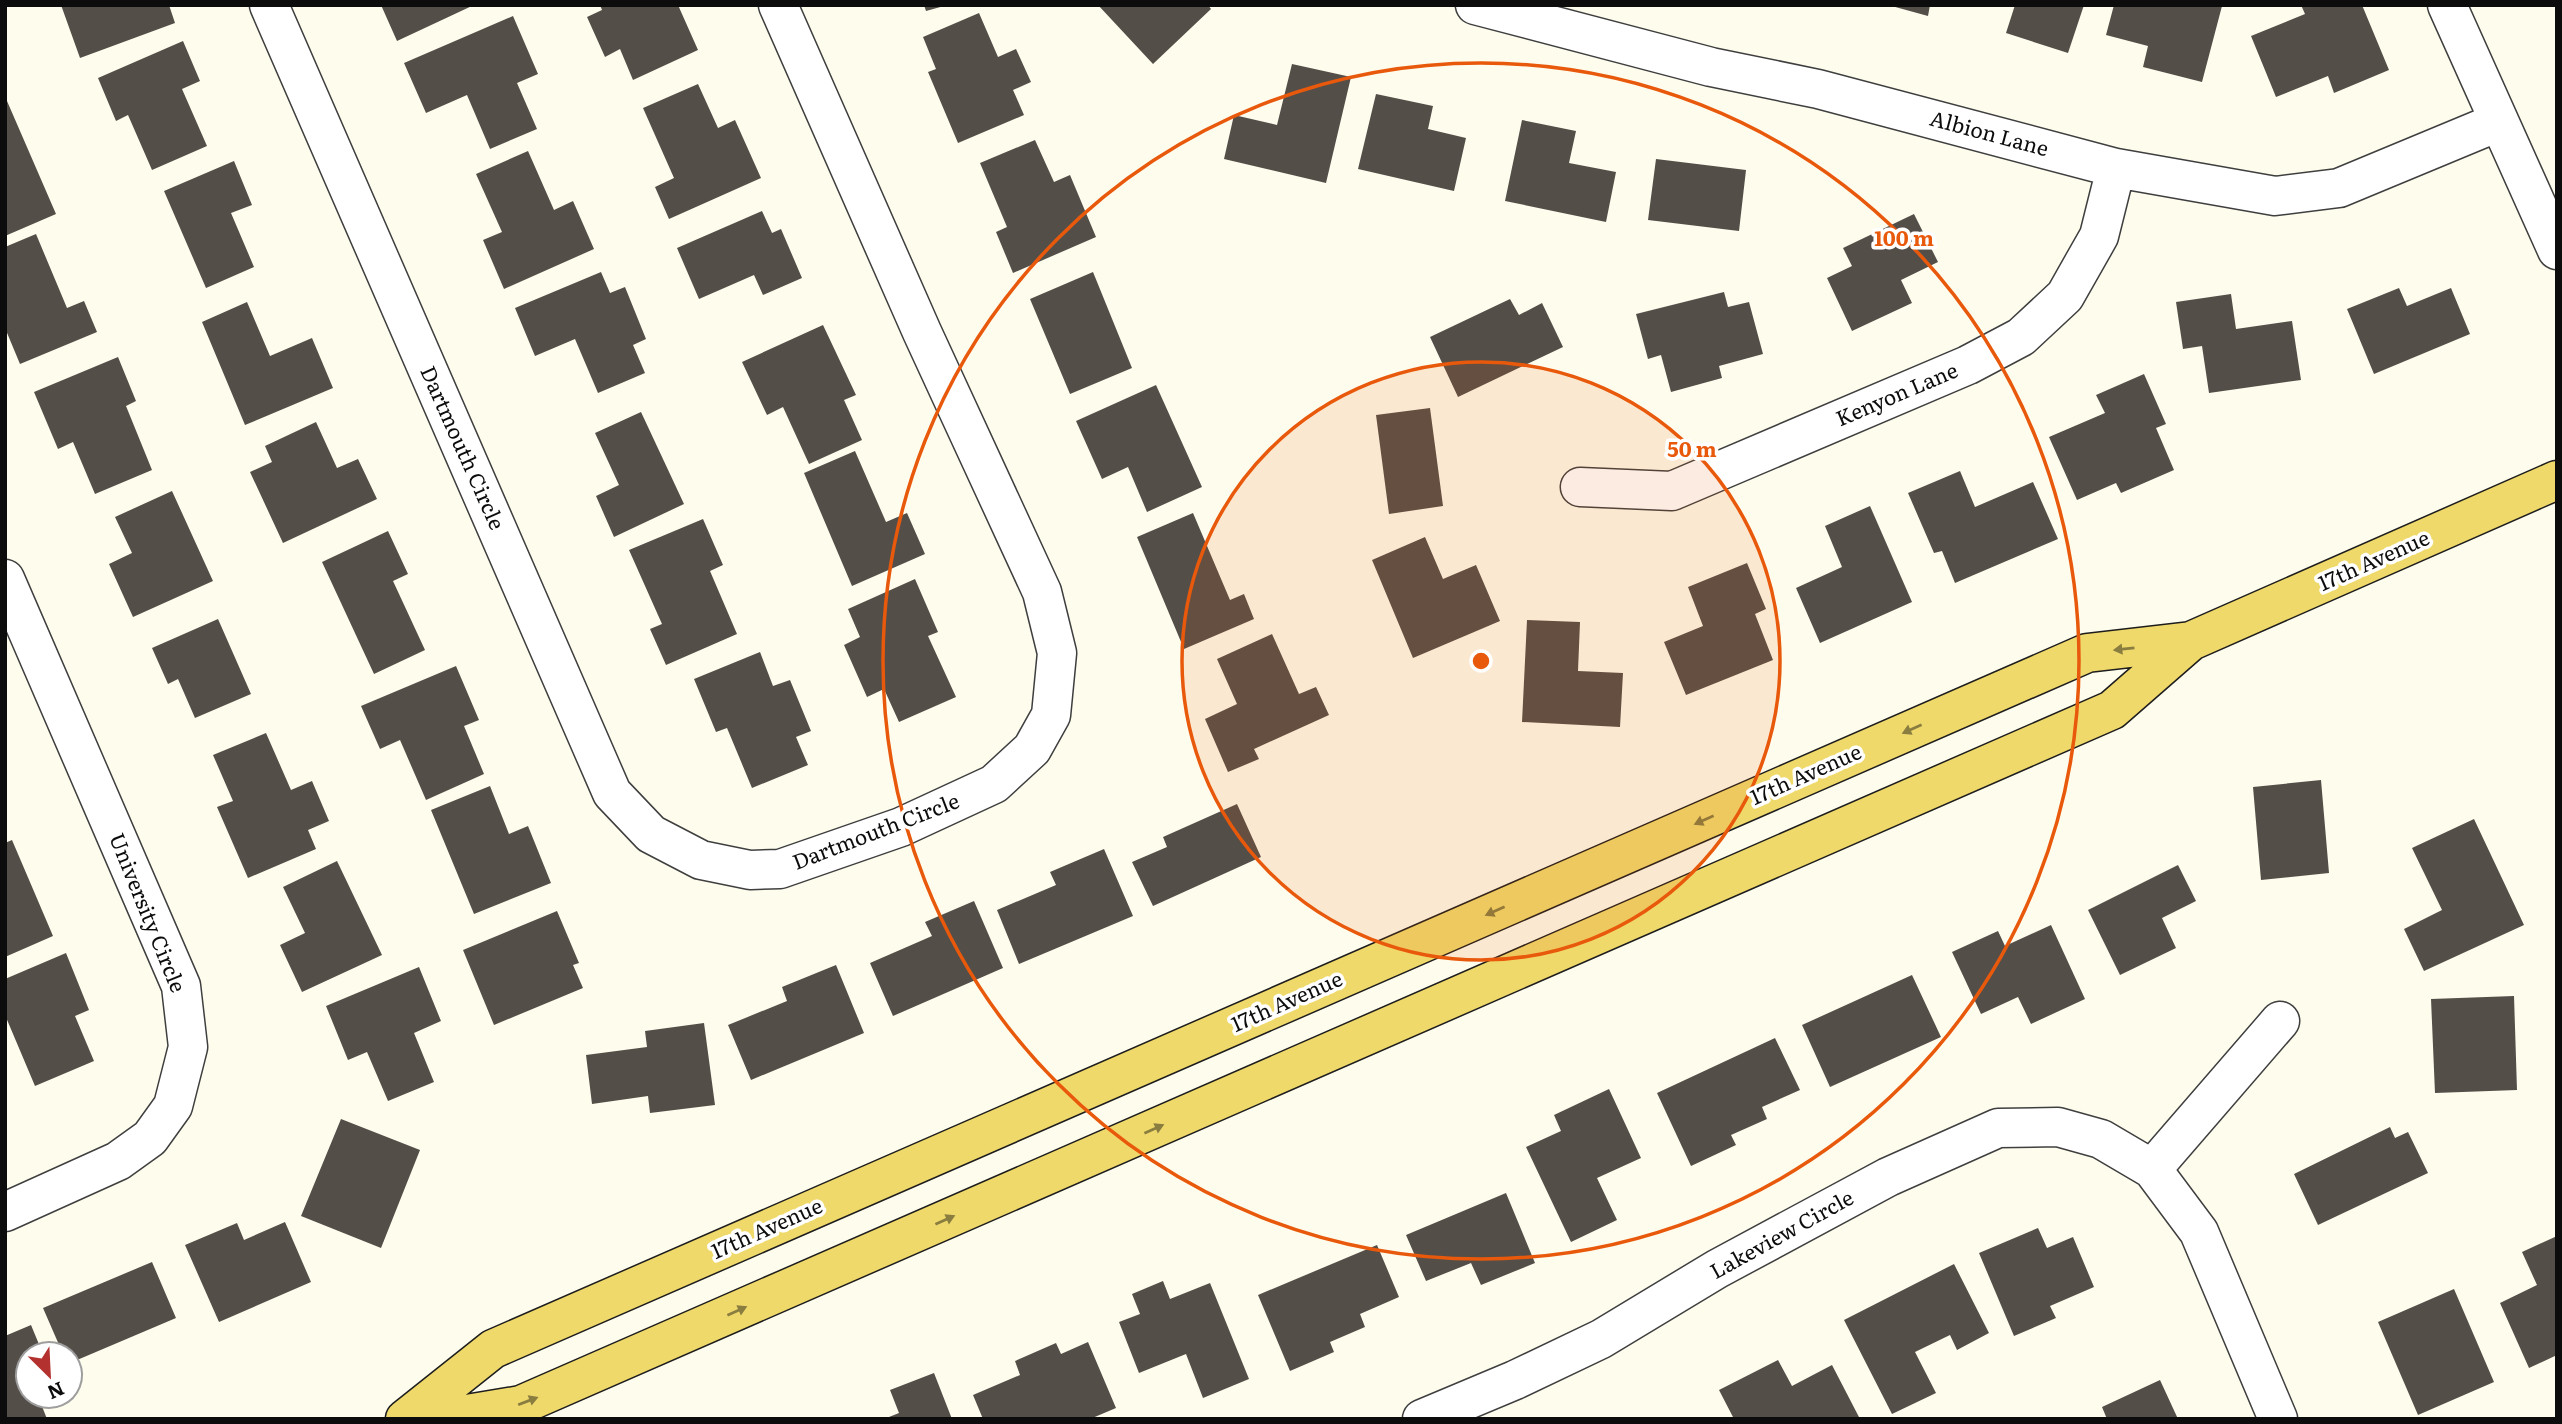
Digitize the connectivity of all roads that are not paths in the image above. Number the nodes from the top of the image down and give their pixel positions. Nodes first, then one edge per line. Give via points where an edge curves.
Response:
1 (269, 5) edge
2 (778, 5) edge
3 (1475, 5) edge
4 (2447, 5) edge
5 (2498, 122) junction
6 (2116, 168) junction
7 (2557, 250) edge
8 (2557, 480) edge
9 (1580, 487) dead end
10 (5, 579) edge
11 (2191, 641) junction
12 (2280, 1021) dead end
13 (2152, 1169) junction
14 (5, 1212) edge
15 (405, 1419) edge
16 (437, 1419) edge
17 (1422, 1419) edge
18 (2278, 1419) edge

1 - 2 street, Dartmouth Circle via 612,793 651,834 701,860 750,870 780,869 901,827 994,784 1032,749 1051,715 1057,653 1042,592
3 - 6 street, Albion Lane
4 - 5 street
5 - 6 street, Albion Lane via 2339,188 2275,196
5 - 7 street
6 - 9 street, Kenyon Lane via 2099,236 2065,296 2021,337 1968,365 1672,491
8 - 11 main road, 17th Avenue
10 - 14 street, University Circle via 181,986 188,1047 173,1106 150,1138 118,1161
11 -> 15 main road, 17th Avenue via 2087,653 493,1349
16 -> 11 main road, 17th Avenue via 521,1405 2112,710
12 - 13 street
13 - 17 street, Lakeview Circle via 2101,1139 2058,1127 1998,1128 1888,1177 1717,1269 1601,1339
13 - 18 street, Lakeview Circle via 2199,1232

